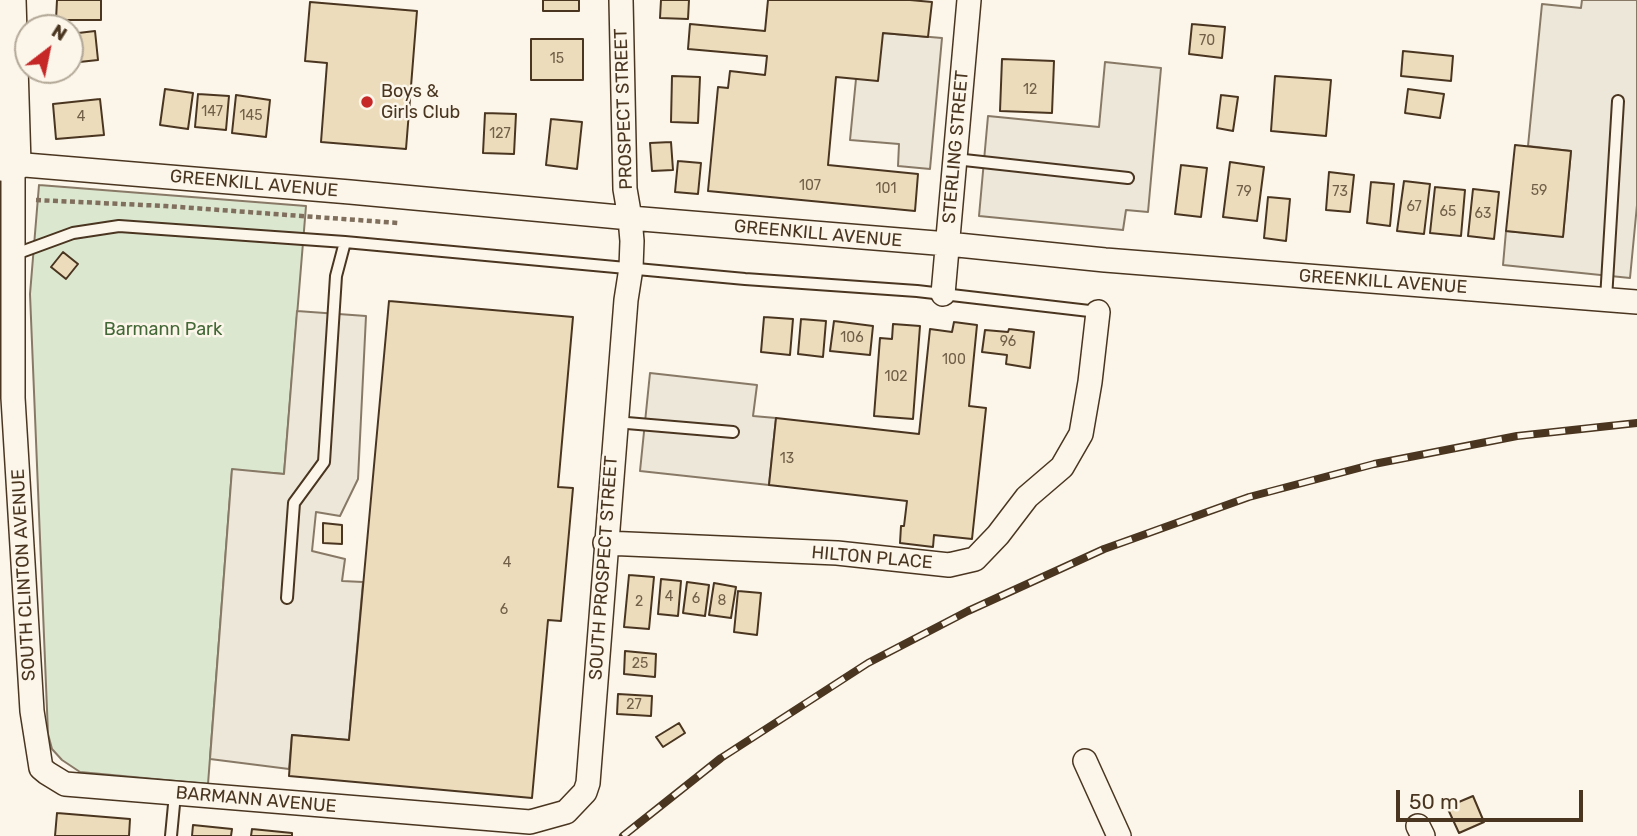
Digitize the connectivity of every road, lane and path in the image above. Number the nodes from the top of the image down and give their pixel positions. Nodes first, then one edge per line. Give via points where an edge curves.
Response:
1 (8, 0) edge
2 (621, 0) edge
3 (969, 0) edge
4 (1618, 101) dead end
5 (955, 159) junction
6 (6, 164) edge
7 (1128, 178) dead end
8 (630, 218) junction
9 (345, 242) junction
10 (948, 244) junction
11 (13, 255) junction
12 (631, 268) junction
13 (943, 294) junction
14 (1606, 299) junction
15 (1637, 302) edge
16 (1098, 312) joint
17 (615, 422) junction
18 (733, 432) dead end
19 (605, 543) junction
20 (286, 598) dead end
21 (1085, 761) dead end
22 (47, 773) joint
23 (175, 794) junction
24 (468, 818) joint
25 (171, 836) edge
26 (1119, 836) edge

1 - 6 main road
2 - 8 street, PROSPECT STREET via 625,189
3 - 5 street, STERLING STREET
4 - 14 lane
5 - 7 lane
5 - 10 street, STERLING STREET
6 - 8 street, GREENKILL AVENUE
6 - 11 street, SOUTH CLINTON AVENUE
8 - 10 street, GREENKILL AVENUE
8 - 12 street, SOUTH PROSPECT STREET
9 - 11 lane via 119,226 73,233
9 - 12 lane
9 - 20 lane via 336,276 324,462 294,503
10 - 13 street, STERLING STREET
10 - 14 street, GREENKILL AVENUE
11 - 22 street, SOUTH CLINTON AVENUE via 13,398 32,711 41,768
12 - 13 lane
12 - 17 street, SOUTH PROSPECT STREET
13 - 16 lane
14 - 15 street, GREENKILL AVENUE
16 - 19 street, HILTON PLACE via 1081,435 1062,467 1027,497 975,559 948,565 837,553
17 - 18 lane
17 - 19 street, SOUTH PROSPECT STREET
19 - 24 street, SOUTH PROSPECT STREET via 585,792 566,812 530,822
21 - 26 street
22 - 23 street, BARMANN AVENUE via 65,784
23 - 24 street, BARMANN AVENUE
23 - 25 lane

